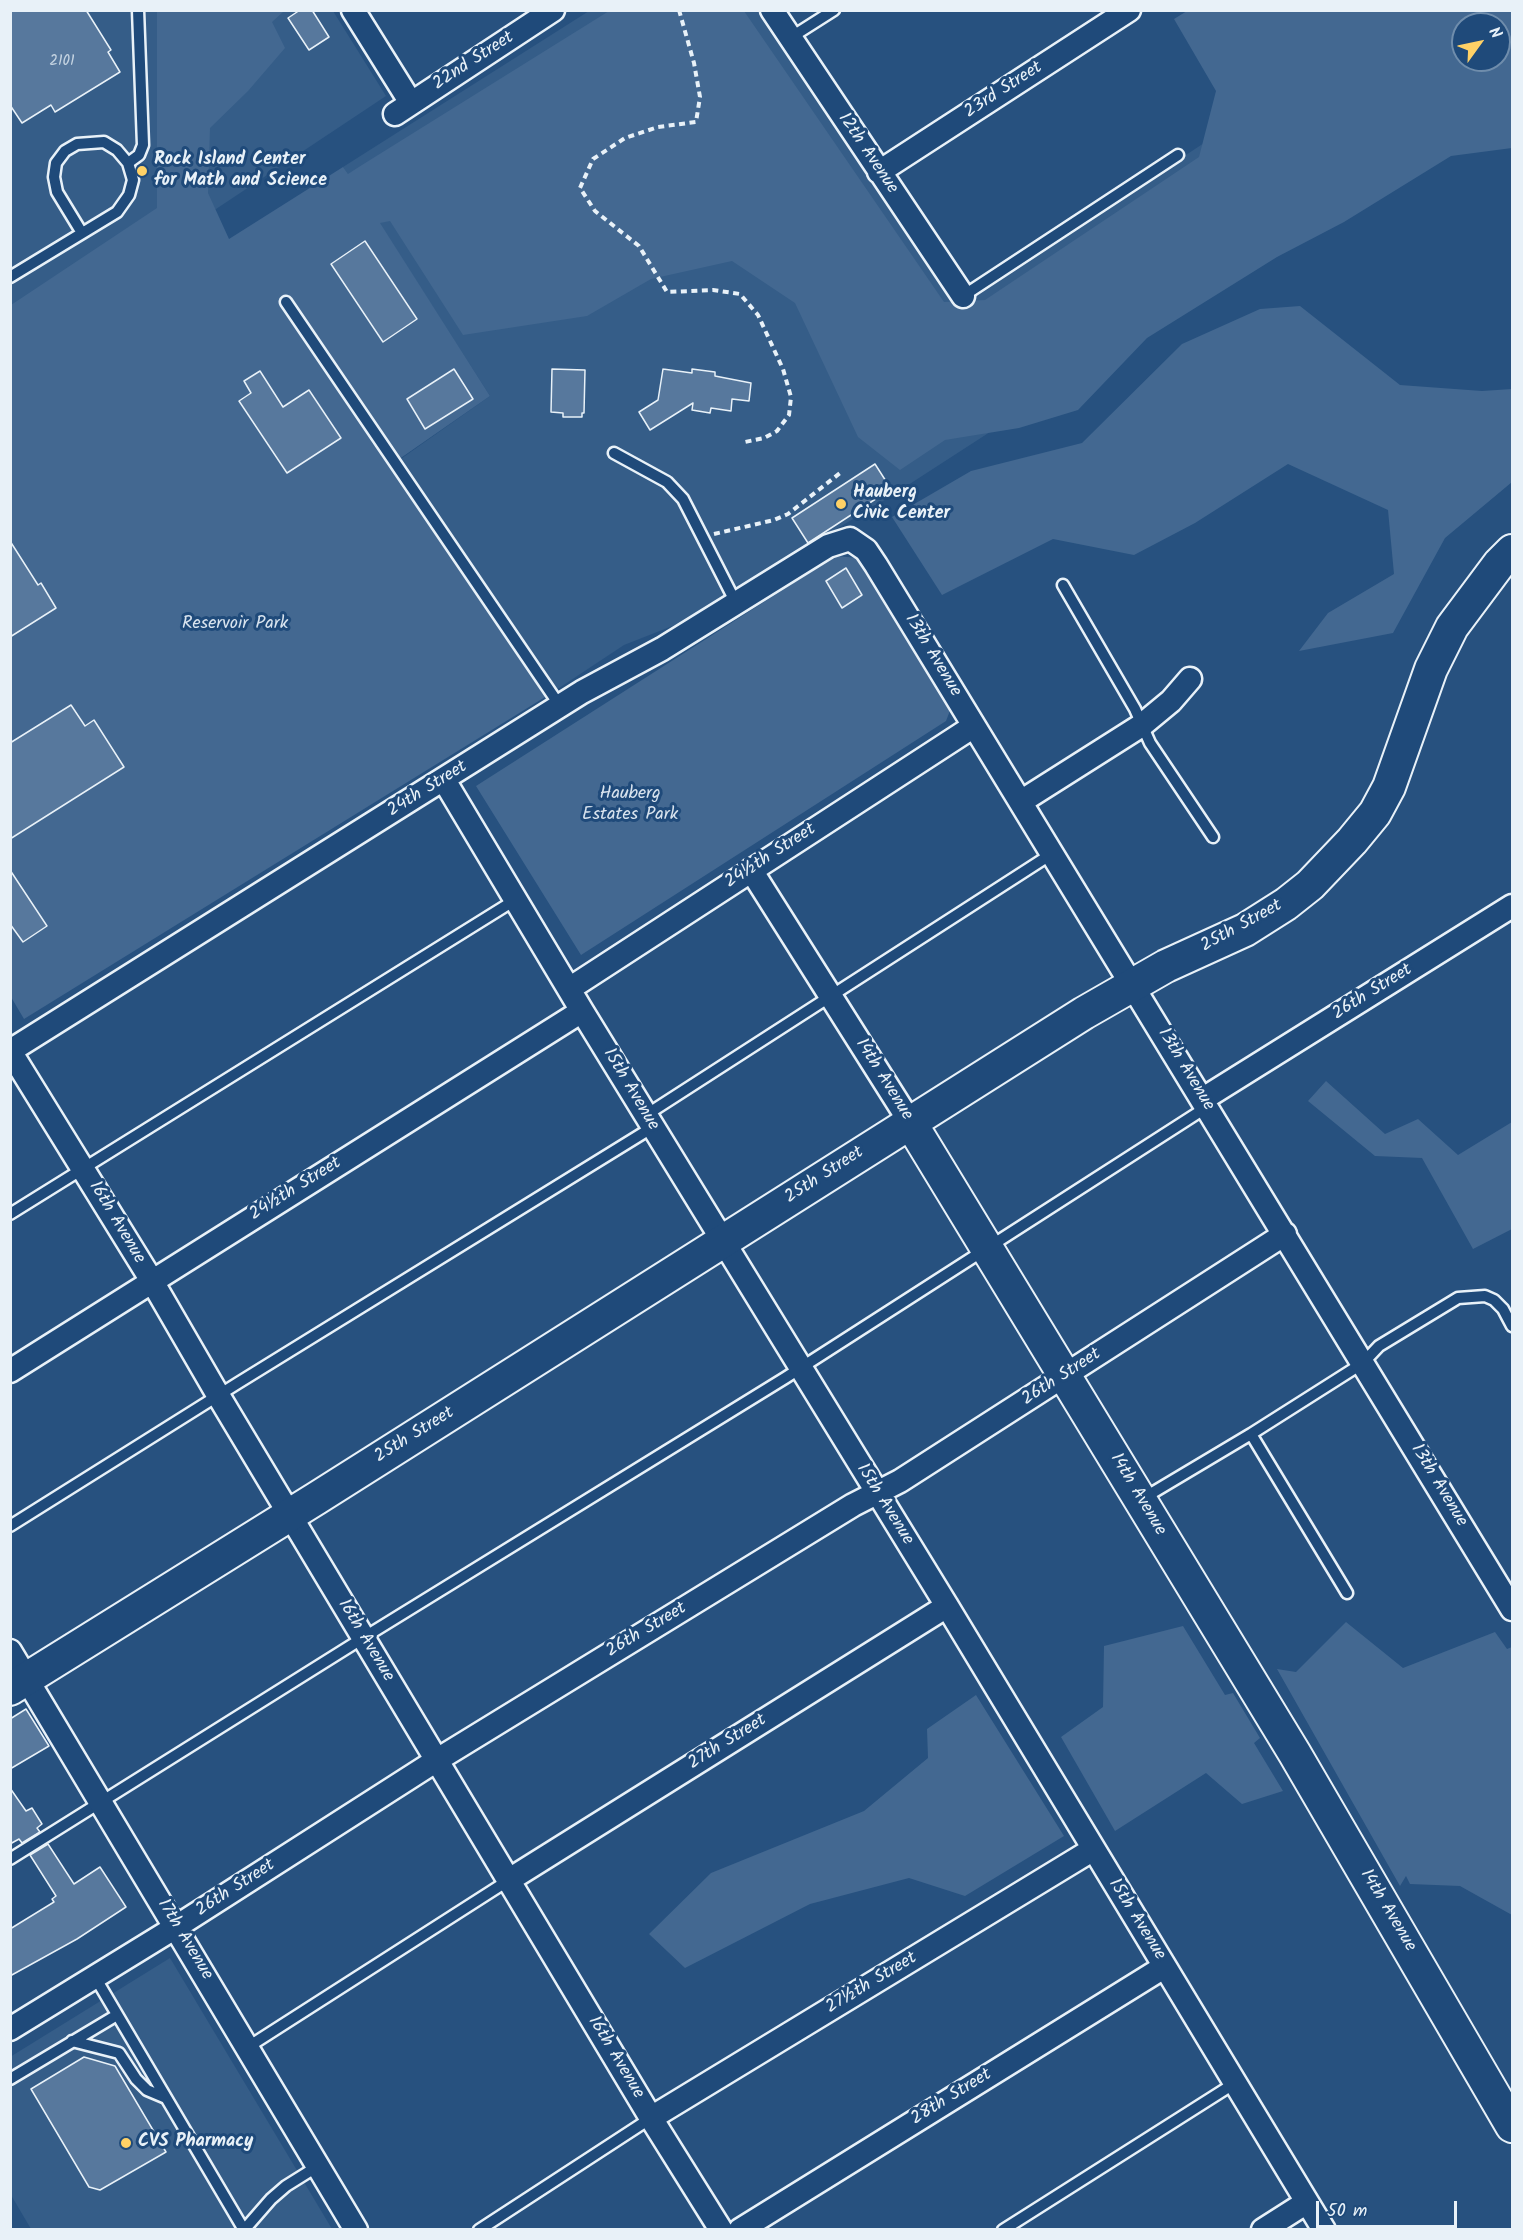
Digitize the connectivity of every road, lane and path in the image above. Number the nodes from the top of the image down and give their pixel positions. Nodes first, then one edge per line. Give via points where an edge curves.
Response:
1 (138, 10) edge
2 (353, 10) edge
3 (553, 10) edge
4 (679, 10) edge
5 (772, 10) edge
6 (834, 10) edge
7 (1129, 10) edge
8 (790, 38) junction
9 (1178, 155) dead end
10 (128, 162) junction
11 (879, 172) junction
12 (82, 233) junction
13 (10, 278) edge
14 (963, 296) joint
15 (286, 302) dead end
16 (745, 442) dead end
17 (614, 453) dead end
18 (840, 473) dead end
19 (702, 536) junction
20 (849, 539) joint
21 (1512, 551) edge
22 (1063, 585) dead end
23 (736, 603) junction
24 (1190, 679) dead end
25 (560, 706) junction
26 (1142, 725) junction
27 (974, 726) junction
28 (444, 780) junction
29 (1022, 801) junction
30 (1213, 837) dead end
31 (1053, 853) junction
32 (751, 870) junction
33 (515, 900) junction
34 (1512, 906) edge
35 (1133, 984) junction
36 (569, 989) junction
37 (829, 996) junction
38 (582, 1011) junction
39 (10, 1051) edge
40 (1205, 1103) junction
41 (650, 1121) junction
42 (910, 1122) junction
43 (83, 1169) junction
44 (10, 1214) edge
45 (1285, 1234) junction
46 (723, 1242) junction
47 (985, 1248) junction
48 (152, 1281) junction
49 (1512, 1326) edge
50 (1363, 1363) junction
51 (800, 1368) junction
52 (10, 1371) edge
53 (1064, 1376) junction
54 (218, 1395) junction
55 (1251, 1434) junction
56 (877, 1493) junction
57 (1140, 1500) junction
58 (289, 1515) junction
59 (10, 1526) edge
60 (1347, 1593) dead end
61 (947, 1606) junction
62 (1512, 1610) edge
63 (363, 1638) junction
64 (10, 1651) edge
65 (19, 1684) edge
66 (437, 1760) junction
67 (102, 1803) junction
68 (1092, 1850) junction
69 (10, 1859) edge
70 (508, 1880) junction
71 (176, 1927) junction
72 (1164, 1967) junction
73 (94, 1977) junction
74 (117, 2015) junction
75 (10, 2029) edge
76 (72, 2041) junction
77 (248, 2047) junction
78 (10, 2079) edge
79 (1234, 2083) junction
80 (166, 2099) junction
81 (651, 2118) junction
82 (1512, 2126) edge
83 (318, 2166) junction
84 (1307, 2202) junction
85 (244, 2229) edge
86 (356, 2229) edge
87 (479, 2229) edge
88 (721, 2229) edge
89 (740, 2229) edge
90 (1003, 2229) edge
91 (1263, 2229) edge
92 (1324, 2229) edge

1 - 10 lane via 143,145 139,155
2 - 3 street, 22nd Street via 403,109
4 - 16 path via 700,97 696,122 658,127 625,138 593,159 580,188 595,211 639,246 667,292 713,290 740,294 758,315 783,369 790,398 789,415 777,431
5 - 8 street, 12th Avenue
6 - 8 lane
7 - 11 street, 23rd Street
8 - 11 street, 12th Avenue
9 - 14 lane
10 - 12 lane via 133,180 129,195 117,212
10 - 12 lane via 104,142 77,144 65,151 57,163 57,192
11 - 14 street, 12th Avenue
12 - 13 lane
15 - 25 lane
17 - 19 lane via 667,482 683,499
18 - 19 path via 788,514
19 - 23 lane
20 - 23 street, 24th Street via 817,552
20 - 27 street, 13th Avenue via 866,550 876,564
21 - 35 street, 25th Street via 1452,627 1431,669 1389,786 1375,813 1352,841 1286,904 1245,930
22 - 26 lane
23 - 25 street, 24th Street
24 - 26 street via 1171,702
25 - 28 street, 24th Street
26 - 29 street
26 - 30 lane
27 - 29 street, 13th Avenue
27 - 32 street, 24½th Street
28 - 33 street, 15th Avenue
28 - 39 street, 24th Street
29 - 31 street, 13th Avenue
31 - 35 street, 13th Avenue
31 - 37 lane
32 - 36 street, 24½th Street
32 - 37 street, 14th Avenue
33 - 36 street, 15th Avenue
33 - 43 lane
34 - 40 street, 26th Street
35 - 40 street, 13th Avenue
35 - 42 street, 25th Street
36 - 38 street, 15th Avenue
37 - 41 lane
37 - 42 street, 14th Avenue
38 - 41 street, 15th Avenue
38 - 48 street, 24½th Street
39 - 43 street, 16th Avenue
40 - 45 street, 13th Avenue
40 - 47 lane
41 - 46 street, 15th Avenue
41 - 54 lane
42 - 46 street, 25th Street
42 - 47 street, 14th Avenue
43 - 44 lane
43 - 48 street, 16th Avenue
45 - 50 street, 13th Avenue
45 - 53 street, 26th Street
46 - 51 street, 15th Avenue
46 - 58 street, 25th Street
47 - 51 lane
47 - 53 street, 14th Avenue
48 - 52 street, 24½th Street
48 - 54 street, 16th Avenue
49 - 50 lane via 1494,1300 1485,1296 1458,1298 1379,1346
50 - 55 lane
50 - 62 street, 13th Avenue
51 - 56 street, 15th Avenue
51 - 63 lane
53 - 56 street, 26th Street
53 - 57 street, 14th Avenue
54 - 58 street, 16th Avenue
54 - 59 lane
55 - 57 lane
55 - 60 lane
56 - 61 street, 15th Avenue
56 - 66 street, 26th Street
57 - 82 street, 14th Avenue via 1295,1754
58 - 63 street, 16th Avenue
58 - 65 street, 25th Street
61 - 68 street, 15th Avenue
61 - 70 street, 27th Street
63 - 66 street, 16th Avenue
63 - 67 lane
64 - 65 street, 17th Avenue
65 - 67 street, 17th Avenue
66 - 70 street, 16th Avenue
66 - 71 street, 26th Street
67 - 69 lane
67 - 71 street, 17th Avenue
68 - 72 street, 15th Avenue
68 - 81 street, 27½th Street
70 - 77 lane
70 - 81 street, 16th Avenue
71 - 73 street, 26th Street
71 - 77 street, 17th Avenue
72 - 79 street, 15th Avenue
72 - 89 street, 28th Street
73 - 74 lane
73 - 75 street, 26th Street
74 - 76 lane
74 - 80 lane
76 - 78 lane
76 - 80 lane via 119,2053 147,2090
77 - 83 street, 17th Avenue
79 - 84 street, 15th Avenue
79 - 90 lane
80 - 85 lane
81 - 87 lane
81 - 88 street, 16th Avenue
83 - 85 lane via 286,2186
83 - 86 street, 17th Avenue
84 - 91 street
84 - 92 street, 15th Avenue

